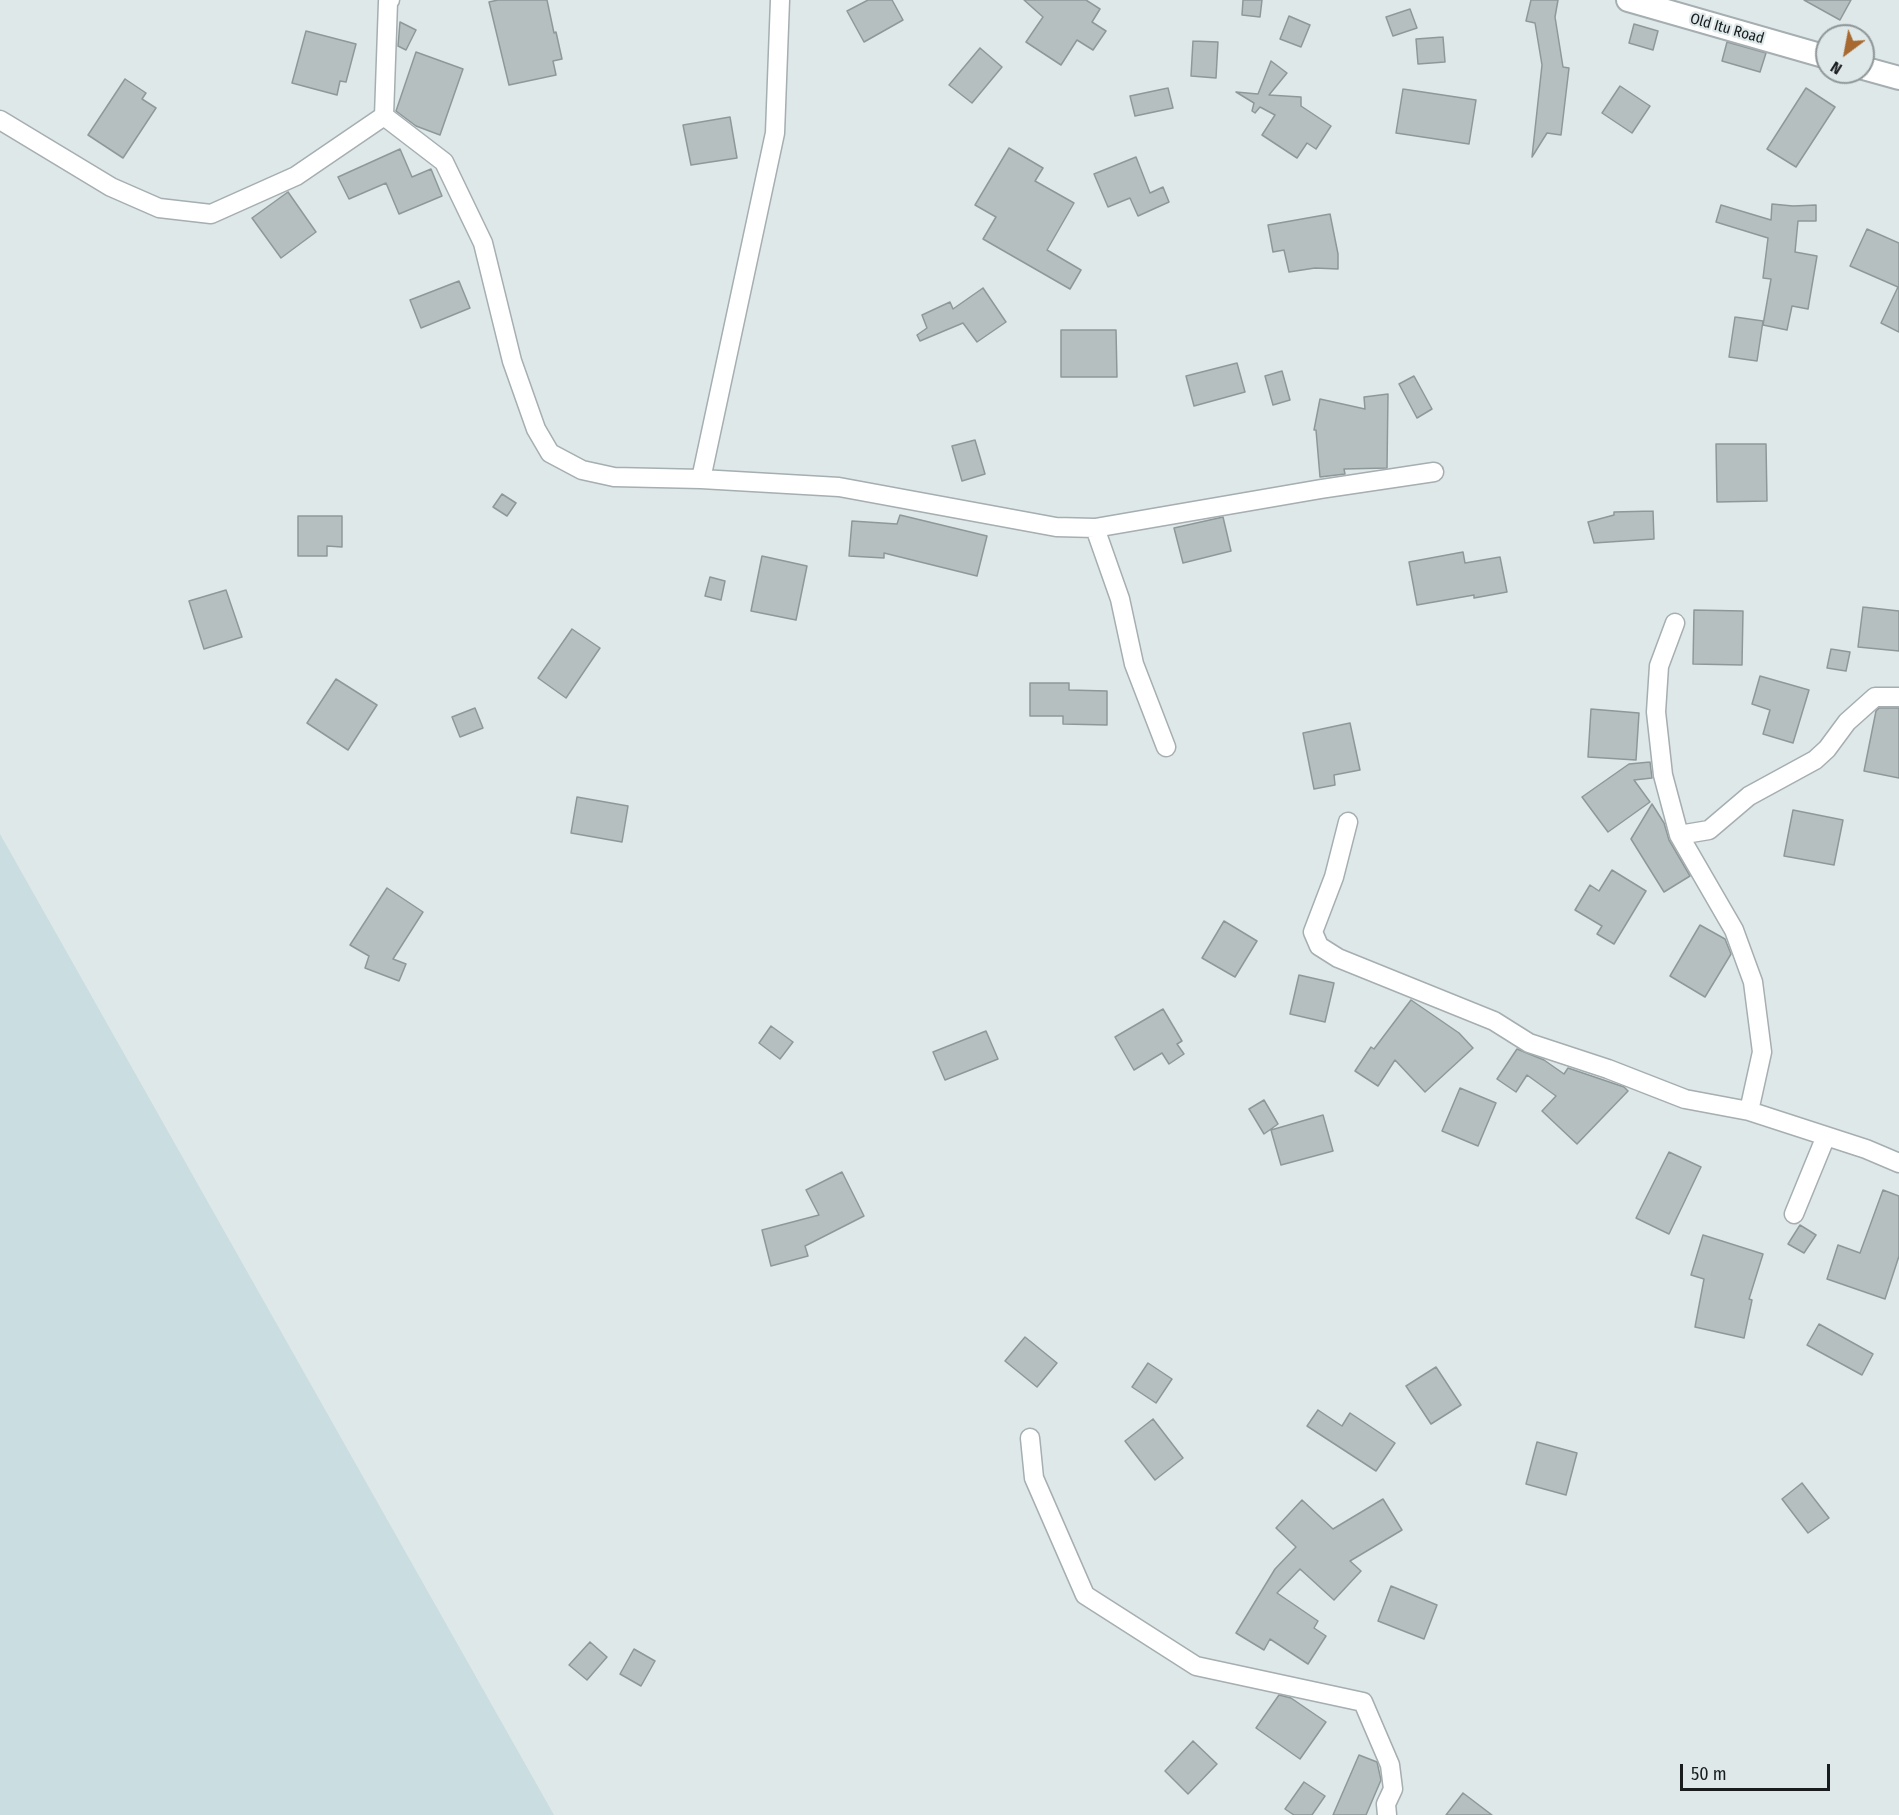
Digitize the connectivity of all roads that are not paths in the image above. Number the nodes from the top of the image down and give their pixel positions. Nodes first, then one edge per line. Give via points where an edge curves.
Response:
1 (390, 0) edge
2 (780, 0) edge
3 (1628, 0) edge
4 (1815, 54) edge
5 (1875, 71) edge
6 (1899, 78) edge
7 (384, 116) junction
8 (0, 120) edge
9 (1434, 472) dead end
10 (701, 479) junction
11 (1095, 528) junction
12 (1675, 624) dead end
13 (1899, 697) edge
14 (1166, 747) dead end
15 (1347, 822) dead end
16 (1679, 835) junction
17 (1749, 1111) junction
18 (1826, 1136) junction
19 (1899, 1163) edge
20 (1794, 1214) dead end
21 (1030, 1438) dead end
22 (1387, 1815) edge

1 - 7 street
2 - 10 street via 775,133
3 - 4 street, Old Itu Road
5 - 6 street
7 - 8 street via 296,176 211,214 159,208 111,186
7 - 10 street via 444,162 483,243 512,361 550,453 582,470 614,477
9 - 11 street
10 - 11 street via 838,487 1056,527
11 - 14 street via 1120,599 1134,664
12 - 16 street via 1659,666 1656,712 1663,775
13 - 16 street via 1875,697 1847,722 1815,760 1749,796 1708,830
15 - 17 street via 1334,877 1313,932 1319,946 1338,958 1494,1021 1529,1043 1685,1099
16 - 17 street via 1734,930 1753,982 1762,1052
17 - 18 street
18 - 19 street
18 - 20 street
21 - 22 street via 1034,1478 1085,1595 1196,1666 1363,1702 1390,1766 1393,1789 1386,1804

